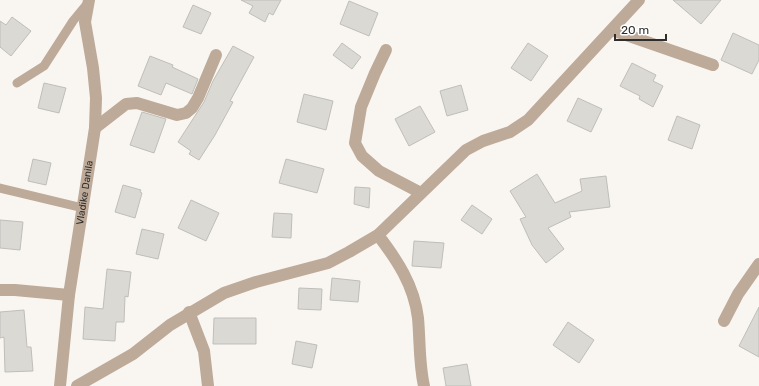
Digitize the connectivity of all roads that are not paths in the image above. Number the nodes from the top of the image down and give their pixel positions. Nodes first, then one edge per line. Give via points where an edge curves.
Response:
1 (639, 0) edge
2 (87, 1) edge
3 (612, 30) junction
4 (386, 50) dead end
5 (216, 55) dead end
6 (713, 65) dead end
7 (17, 83) dead end
8 (95, 128) junction
9 (0, 188) edge
10 (421, 193) junction
11 (83, 208) junction
12 (378, 235) junction
13 (759, 264) edge
14 (0, 290) edge
15 (69, 295) junction
16 (189, 312) junction
17 (724, 321) dead end
18 (60, 386) edge
19 (77, 386) edge
20 (208, 386) edge
21 (424, 386) edge

1 - 3 street
2 - 7 lane via 44,66
2 - 8 street, Vladike Danila via 85,22 96,98
3 - 6 street
3 - 10 street via 528,120 510,132 466,150
4 - 10 street via 361,107 355,143 362,156 378,171
5 - 8 street via 198,98 186,113 177,115 137,103 126,104
8 - 11 street, Vladike Danila
9 - 11 lane
10 - 12 street
11 - 15 street, Vladike Danila
12 - 16 street via 328,263 224,293
12 - 21 street via 396,259 413,297 418,316
13 - 17 street via 738,294
14 - 15 street
15 - 18 street, Vladike Danila
16 - 19 street via 133,354
16 - 20 street via 204,351

